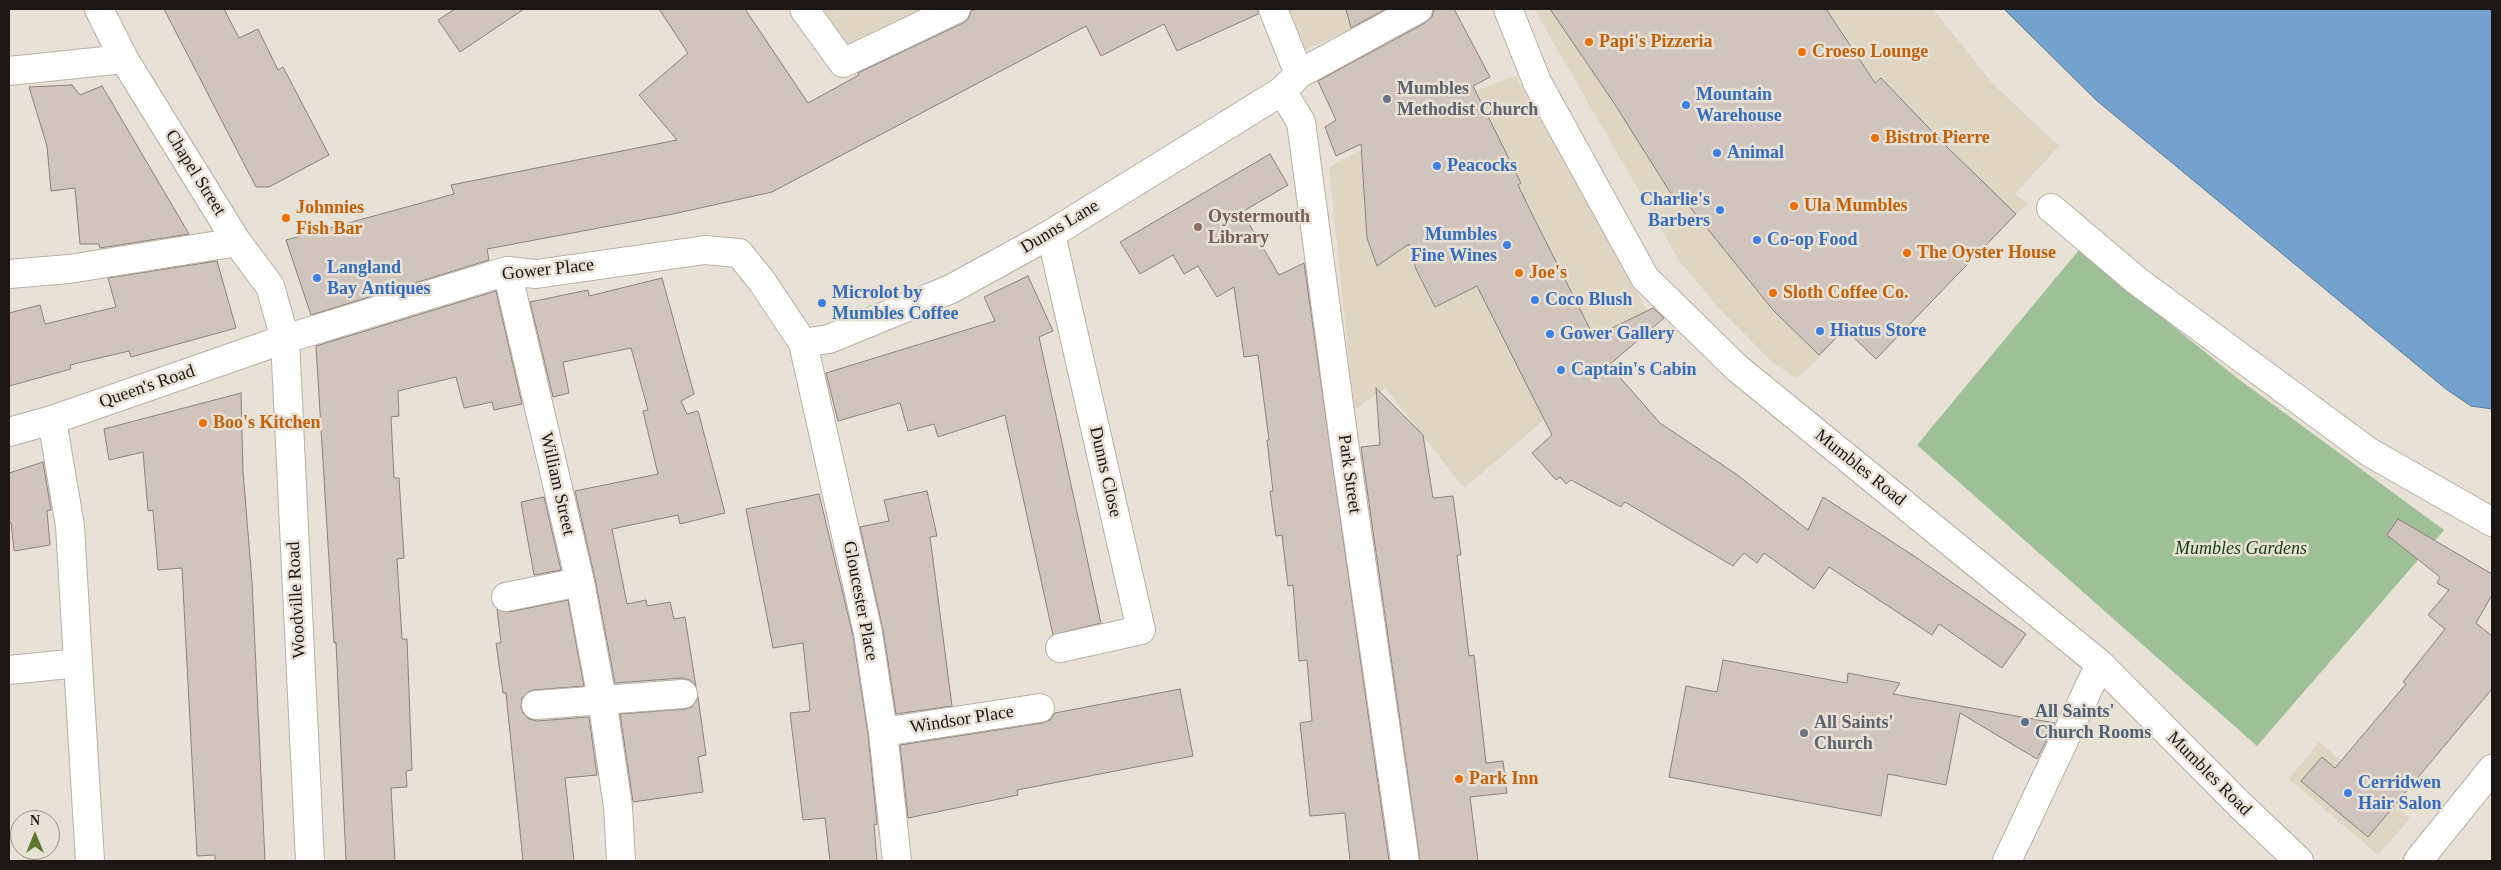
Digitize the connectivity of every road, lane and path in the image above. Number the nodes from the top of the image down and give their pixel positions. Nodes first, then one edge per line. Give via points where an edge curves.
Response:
1 (100, 9) edge
2 (804, 9) edge
3 (956, 9) edge
4 (1273, 9) edge
5 (1418, 9) edge
6 (1508, 9) edge
7 (124, 59) junction
8 (9, 71) edge
9 (1290, 83) junction
10 (2051, 208) dead end
11 (1052, 234) junction
12 (237, 242) junction
13 (507, 271) junction
14 (9, 274) edge
15 (285, 339) junction
16 (803, 343) junction
17 (52, 420) junction
18 (9, 432) edge
19 (2492, 522) edge
20 (580, 582) junction
21 (506, 597) dead end
22 (1060, 648) dead end
23 (78, 663) junction
24 (2100, 664) junction
25 (9, 670) edge
26 (683, 694) dead end
27 (602, 699) junction
28 (536, 705) dead end
29 (1040, 708) dead end
30 (883, 732) junction
31 (2492, 769) edge
32 (90, 861) edge
33 (310, 861) edge
34 (621, 861) edge
35 (897, 861) edge
36 (1405, 861) edge
37 (2007, 861) edge
38 (2300, 861) edge
39 (2418, 861) edge

1 - 7 street, Chapel Street
2 - 3 street via 843,63
4 - 9 street
5 - 9 street, Dunns Lane
6 - 24 street, Mumbles Road via 1537,82 1645,278 1737,368
7 - 8 street
7 - 12 street, Chapel Street
9 - 11 street, Dunns Lane
9 - 36 street, Park Street via 1301,122
10 - 19 street via 2136,280 2369,452
11 - 16 street, Dunns Lane via 951,289 829,339
11 - 22 street, Dunns Close via 1141,630
12 - 14 street via 69,269
12 - 15 street, Chapel Street via 270,286
13 - 15 street, Gower Place
13 - 16 street, Gower Place via 536,274 705,250 739,253
13 - 20 street, William Street
15 - 17 street, Queen's Road
15 - 33 street, Woodville Road
16 - 30 street, Gloucester Place via 868,633
17 - 18 street, Queen's Road
17 - 23 street via 70,526
20 - 21 street
20 - 27 street, William Street
23 - 25 street
23 - 32 street
24 - 37 street
24 - 38 street, Mumbles Road via 2234,800
26 - 27 street
27 - 28 street
27 - 34 street, William Street via 618,807
29 - 30 street, Windsor Place
30 - 35 street, Gloucester Place
31 - 39 street

